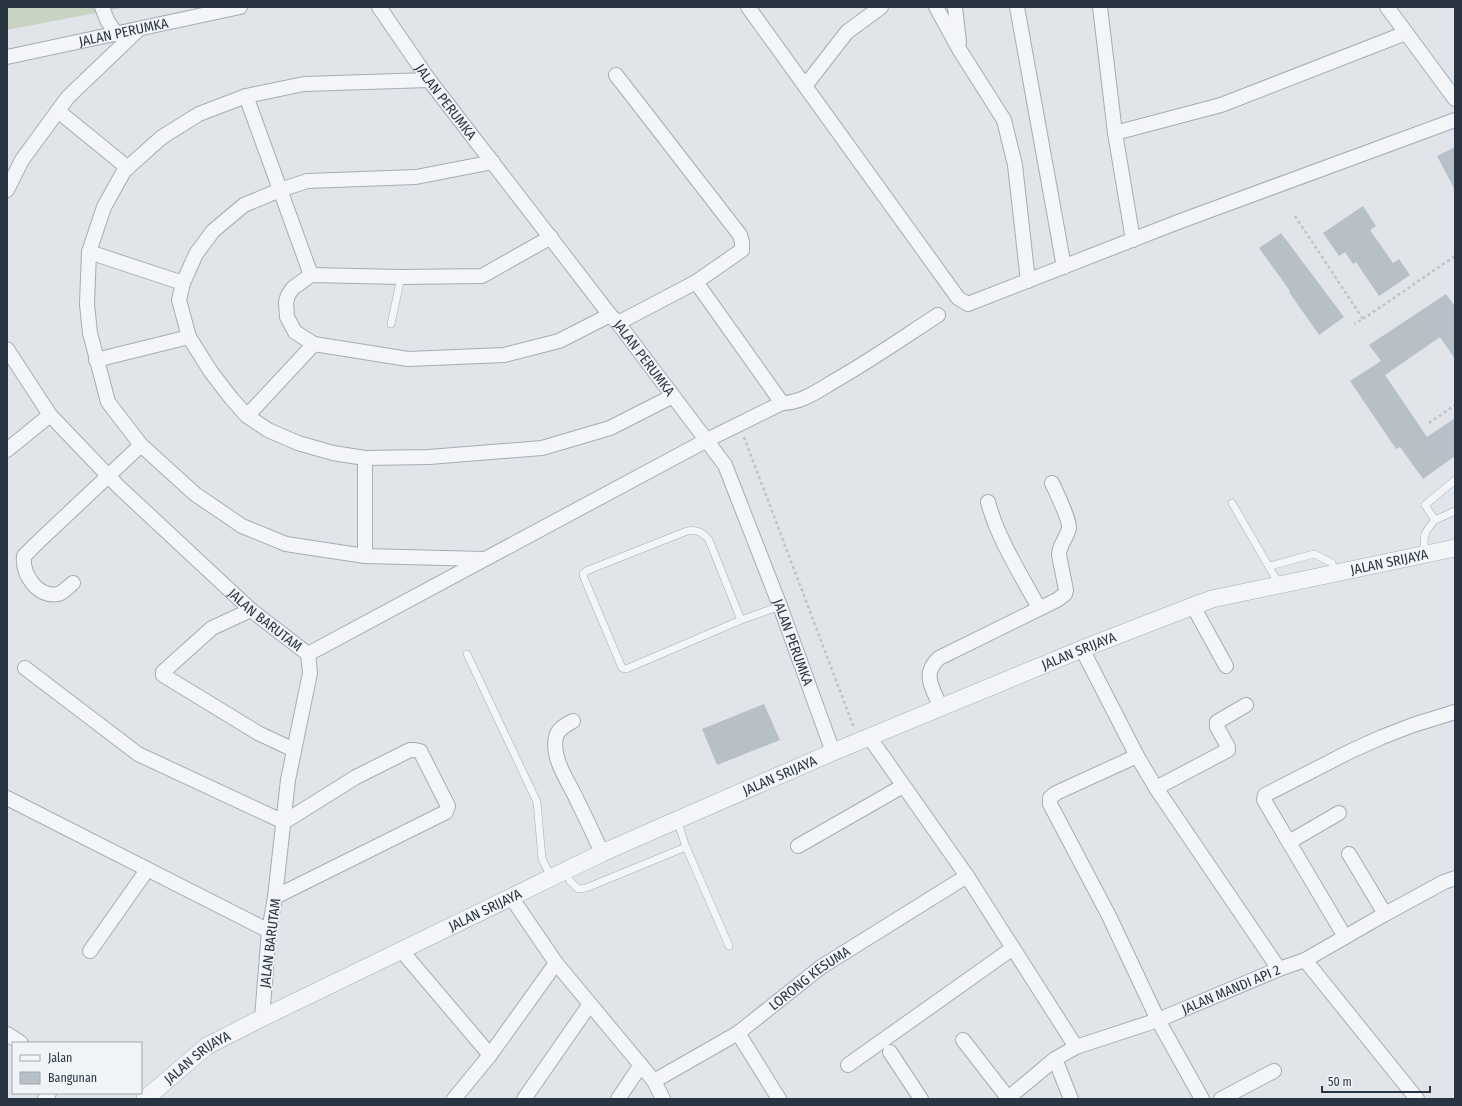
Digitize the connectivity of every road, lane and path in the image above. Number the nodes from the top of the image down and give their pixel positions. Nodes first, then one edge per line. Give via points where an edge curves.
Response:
1 (102, 7) edge
2 (240, 7) edge
3 (378, 7) edge
4 (748, 7) edge
5 (880, 7) edge
6 (936, 7) edge
7 (956, 7) edge
8 (1017, 7) edge
9 (1100, 7) edge
10 (1387, 7) edge
11 (138, 30) junction
12 (1406, 33) junction
13 (116, 34) junction
14 (959, 48) junction
15 (7, 57) edge
16 (616, 75) dead end
17 (429, 80) junction
18 (805, 86) junction
19 (246, 96) junction
20 (1455, 99) edge
21 (58, 111) junction
22 (1455, 120) edge
23 (1115, 133) junction
24 (493, 162) junction
25 (128, 168) junction
26 (7, 190) edge
27 (280, 190) junction
28 (1294, 216) dead end
29 (551, 237) junction
30 (1133, 240) junction
31 (89, 252) junction
32 (1455, 256) edge
33 (1064, 267) junction
34 (311, 275) junction
35 (401, 277) junction
36 (696, 282) junction
37 (1028, 282) junction
38 (183, 283) junction
39 (938, 315) dead end
40 (614, 319) junction
41 (1363, 319) junction
42 (391, 324) dead end
43 (1354, 324) dead end
44 (189, 337) junction
45 (314, 344) junction
46 (7, 349) edge
47 (96, 360) junction
48 (673, 396) junction
49 (782, 403) junction
50 (1455, 405) edge
51 (50, 415) junction
52 (247, 416) junction
53 (1429, 423) dead end
54 (739, 424) junction
55 (707, 440) junction
56 (141, 445) junction
57 (7, 450) edge
58 (365, 458) junction
59 (108, 476) junction
60 (1455, 480) edge
61 (1052, 483) dead end
62 (988, 502) dead end
63 (1232, 503) dead end
64 (1455, 511) edge
65 (1435, 520) junction
66 (1455, 548) edge
67 (1426, 554) junction
68 (365, 556) junction
69 (484, 558) junction
70 (1270, 566) junction
71 (1336, 573) junction
72 (73, 583) dead end
73 (1279, 584) junction
74 (780, 606) junction
75 (1193, 606) junction
76 (1039, 608) junction
77 (252, 610) junction
78 (741, 620) junction
79 (1082, 649) junction
80 (308, 654) junction
81 (467, 654) dead end
82 (1226, 666) dead end
83 (25, 668) dead end
84 (1246, 705) dead end
85 (941, 708) junction
86 (1455, 712) edge
87 (573, 721) dead end
88 (865, 740) junction
89 (294, 750) junction
90 (833, 752) junction
91 (1137, 756) junction
92 (903, 786) junction
93 (1156, 788) junction
94 (7, 798) edge
95 (1339, 813) dead end
96 (677, 820) junction
97 (284, 822) junction
98 (1289, 842) junction
99 (798, 846) dead end
100 (686, 847) junction
101 (602, 853) junction
102 (1349, 854) dead end
103 (147, 870) junction
104 (558, 874) junction
105 (967, 876) junction
106 (1455, 878) edge
107 (275, 897) junction
108 (510, 897) junction
109 (1385, 914) junction
110 (269, 931) junction
111 (1345, 937) junction
112 (729, 946) dead end
113 (1013, 948) junction
114 (401, 950) junction
115 (90, 951) dead end
116 (1305, 960) junction
117 (556, 963) junction
118 (1279, 969) junction
119 (590, 1004) junction
120 (262, 1018) junction
121 (1158, 1020) junction
122 (738, 1033) junction
123 (963, 1040) dead end
124 (1076, 1047) junction
125 (890, 1052) dead end
126 (490, 1055) junction
127 (1055, 1059) junction
128 (641, 1065) junction
129 (848, 1065) dead end
130 (1274, 1071) dead end
131 (654, 1081) junction
132 (1008, 1098) edge
133 (145, 1099) edge
134 (454, 1099) edge
135 (524, 1099) edge
136 (618, 1099) edge
137 (663, 1099) edge
138 (779, 1099) edge
139 (920, 1099) edge
140 (1071, 1099) edge
141 (1202, 1099) edge
142 (1221, 1099) edge
143 (1417, 1099) edge

1 - 13 street
2 - 11 street, JALAN PERUMKA
3 - 17 street, JALAN PERUMKA
4 - 18 street
5 - 18 street via 847,32
6 - 14 street
7 - 14 street
8 - 33 street
9 - 23 street
10 - 12 street
11 - 13 street, JALAN PERUMKA
11 - 21 street via 68,97
12 - 20 street
12 - 23 street via 1221,105
13 - 15 street, JALAN PERUMKA
14 - 37 street via 1004,120 1015,165
16 - 36 street via 740,235 742,250
17 - 19 street via 304,84
17 - 24 street, JALAN PERUMKA
18 - 37 street via 958,298 968,304
19 - 25 street via 199,114 162,137
19 - 27 street
21 - 25 street
21 - 26 street via 22,160
22 - 30 street
23 - 30 street
24 - 27 street via 416,177 306,181
24 - 29 street, JALAN PERUMKA
25 - 31 street via 104,207
27 - 34 street
27 - 38 street via 244,205 212,231 196,254
28 - 41 path
29 - 35 street via 482,276
29 - 40 street, JALAN PERUMKA
30 - 33 street
31 - 38 street
31 - 47 street via 87,304
32 - 41 path
33 - 37 street
34 - 35 street
34 - 45 street via 293,288 286,302 287,317 295,332
35 - 42 lane
36 - 40 street
36 - 49 street
38 - 44 street via 179,300
39 - 49 street via 807,397
40 - 45 street via 559,341 504,355 408,359
40 - 48 street, JALAN PERUMKA
41 - 43 path
44 - 47 street
44 - 52 street via 211,372
45 - 52 street
46 - 51 street, JALAN BARUTAM
47 - 56 street via 108,402
48 - 55 street, JALAN PERUMKA
48 - 58 street via 610,428 542,448 429,457
49 - 54 street
50 - 53 path
51 - 57 street
51 - 59 street, JALAN BARUTAM
52 - 58 street via 268,430 298,443 333,453
54 - 55 street
54 - 88 path
55 - 69 street
55 - 74 street, JALAN PERUMKA via 725,465
56 - 59 street
56 - 68 street via 194,494 242,526 286,544
58 - 68 street
59 - 72 street via 24,556 25,571 32,583 42,592 60,594
59 - 77 street, JALAN BARUTAM
60 - 65 lane via 1425,505
61 - 76 street via 1069,524 1059,550 1066,590 1057,600
62 - 76 street via 1005,543
63 - 70 lane
64 - 65 lane
65 - 67 lane via 1427,528 1424,538
66 - 67 street, JALAN SRIJAYA
67 - 71 street, JALAN SRIJAYA
68 - 69 street
69 - 80 street
70 - 71 lane via 1314,554 1332,563
70 - 73 lane
71 - 73 street, JALAN SRIJAYA
73 - 75 street, JALAN SRIJAYA via 1212,599
74 - 78 lane
74 - 90 street, JALAN PERUMKA
75 - 79 street, JALAN SRIJAYA
75 - 82 street
76 - 85 street via 939,658 932,664 929,672 930,681
77 - 80 street, JALAN BARUTAM
77 - 89 street via 212,628 163,672 163,675 258,733
78 - 78 lane via 630,668 622,668 583,574 687,531 699,530 709,540
79 - 85 street, JALAN SRIJAYA
79 - 91 street
80 - 89 street, JALAN BARUTAM via 310,673
81 - 104 lane via 537,802 542,859
83 - 97 street via 138,754
84 - 93 street via 1217,722 1228,750
85 - 88 street, JALAN SRIJAYA
86 - 98 street via 1382,737 1265,795 1264,800
87 - 101 street via 561,728 556,736 557,755
88 - 90 street, JALAN SRIJAYA
88 - 92 street
89 - 97 street, JALAN BARUTAM
90 - 96 street, JALAN SRIJAYA
91 - 93 street
91 - 121 street via 1056,793 1050,798 1050,804 1109,916
92 - 99 street
92 - 105 street
93 - 118 street
94 - 103 street
95 - 98 street
96 - 100 lane
96 - 101 street, JALAN SRIJAYA
97 - 107 street, JALAN BARUTAM
97 - 107 street via 356,777 410,750 420,751 448,806 446,812
98 - 111 street
100 - 104 lane via 586,888 578,889
100 - 112 lane
101 - 104 street, JALAN SRIJAYA
102 - 109 street
103 - 110 street
103 - 115 street
104 - 108 street, JALAN SRIJAYA
105 - 113 street
105 - 122 street, LORONG KESUMA via 821,968
106 - 109 street, JALAN MANDI API 2
107 - 110 street, JALAN BARUTAM
108 - 114 street, JALAN SRIJAYA
108 - 117 street
109 - 111 street, JALAN MANDI API 2
110 - 120 street, JALAN BARUTAM
111 - 116 street, JALAN MANDI API 2
113 - 124 street
113 - 129 street
114 - 120 street, JALAN SRIJAYA
114 - 126 street
116 - 118 street, JALAN MANDI API 2
116 - 143 street
117 - 119 street
117 - 126 street
118 - 121 street, JALAN MANDI API 2
119 - 128 street
119 - 135 street
120 - 133 street, JALAN SRIJAYA via 207,1046
121 - 124 street, JALAN MANDI API 2
121 - 141 street
122 - 131 street, LORONG KESUMA
122 - 138 street
123 - 132 street
124 - 127 street, JALAN MANDI API 2
125 - 139 street
126 - 134 street
127 - 132 street, JALAN MANDI API 2
127 - 140 street
128 - 131 street
128 - 136 street
130 - 142 street
131 - 137 street

